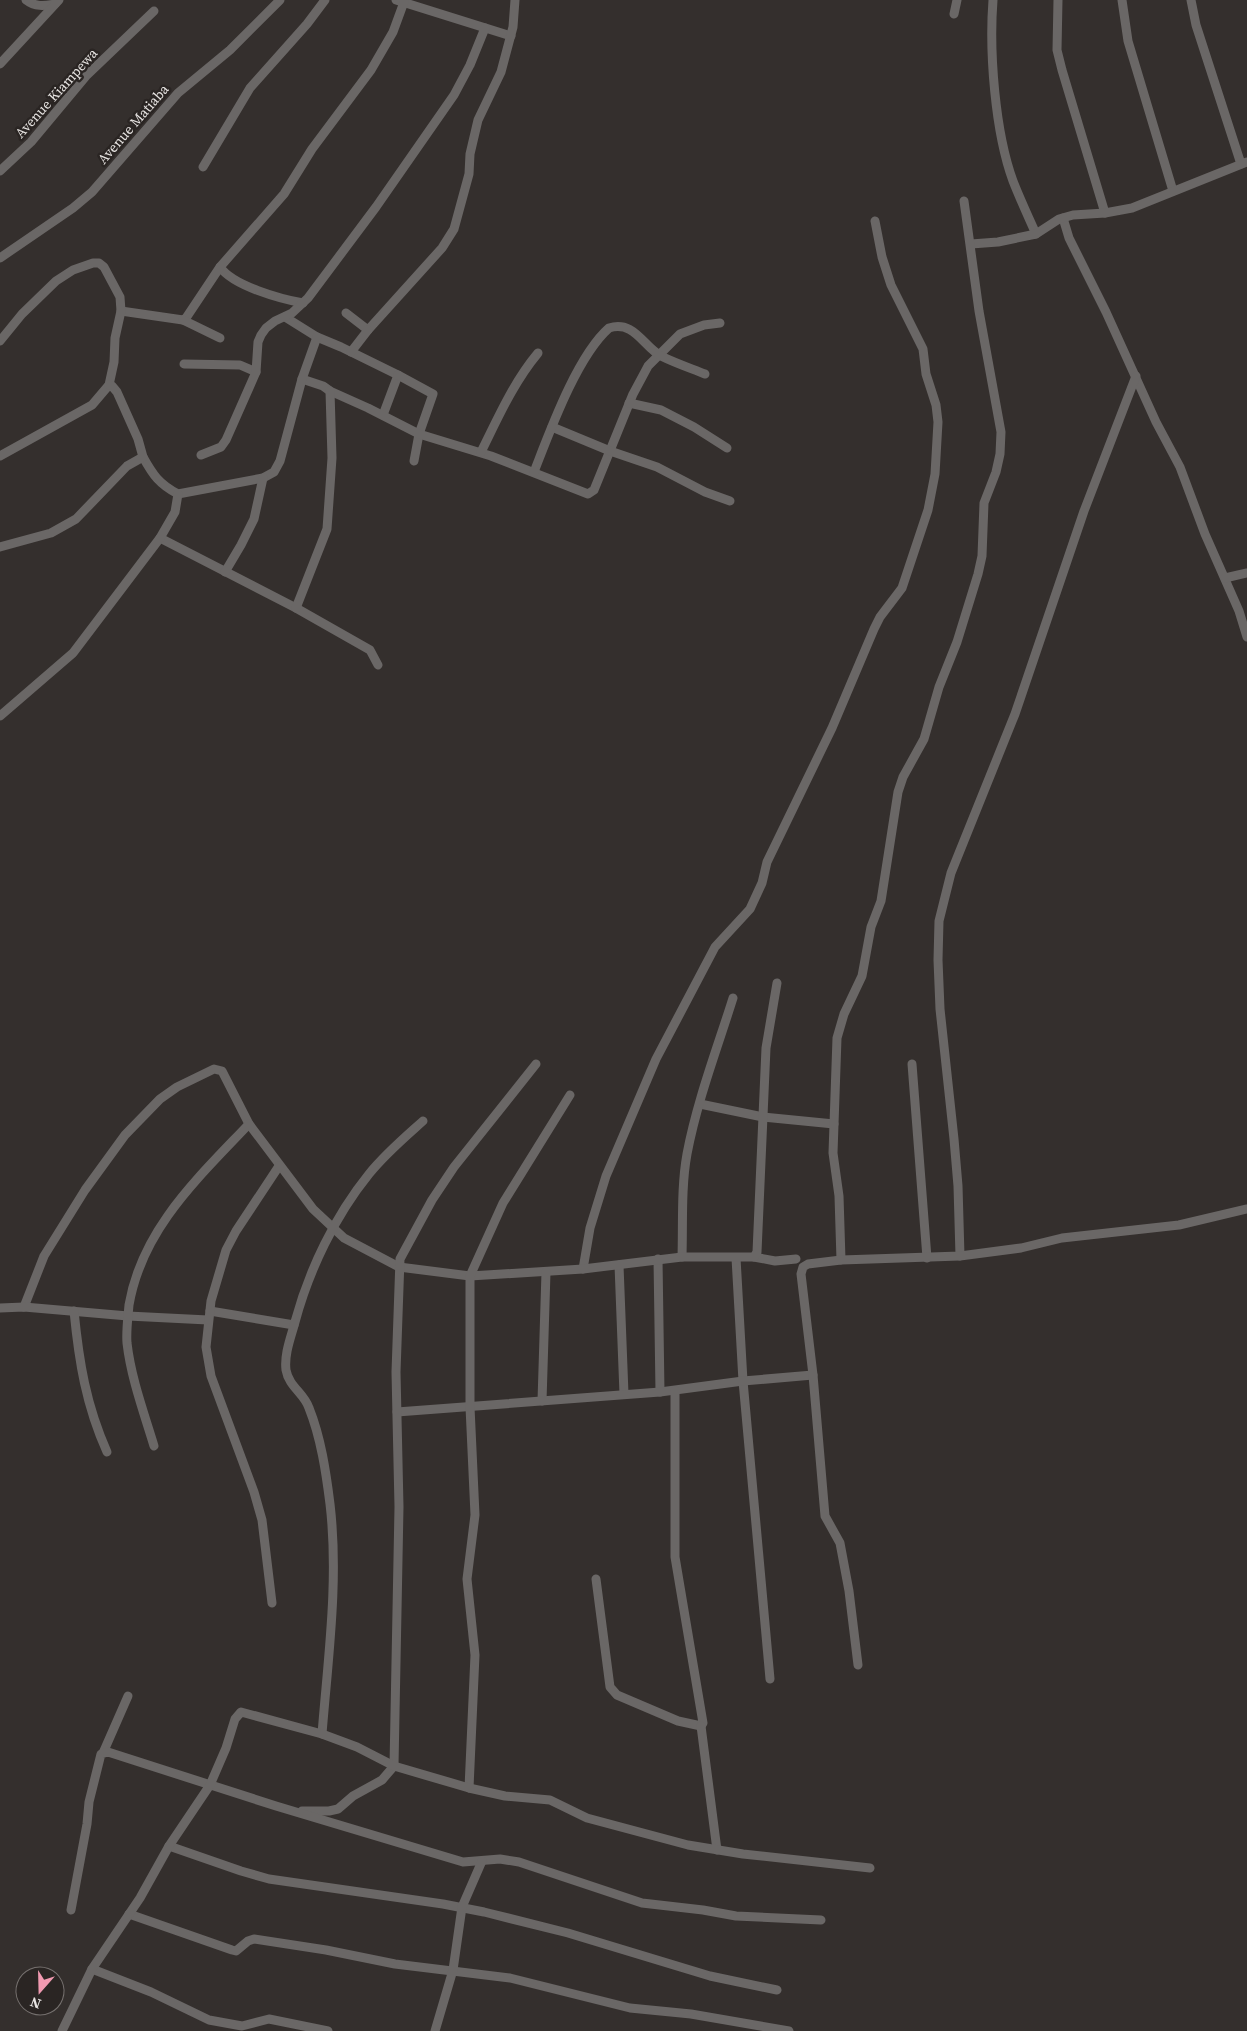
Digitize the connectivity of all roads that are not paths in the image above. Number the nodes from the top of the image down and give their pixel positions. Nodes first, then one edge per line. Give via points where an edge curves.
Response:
1 (26, 0) edge
2 (280, 0) edge
3 (325, 0) edge
4 (515, 0) edge
5 (957, 0) edge
6 (993, 0) edge
7 (1058, 0) edge
8 (1122, 0) edge
9 (1190, 0) edge
10 (400, 1) edge
11 (57, 2) edge
12 (154, 11) dead end
13 (954, 14) dead end
14 (485, 28) junction
15 (511, 36) junction
16 (0, 64) edge
17 (1244, 163) edge
18 (203, 167) dead end
19 (0, 171) edge
20 (1173, 191) junction
21 (964, 201) dead end
22 (1105, 213) junction
23 (1063, 218) junction
24 (875, 221) dead end
25 (1036, 234) junction
26 (970, 244) junction
27 (0, 258) edge
28 (220, 267) junction
29 (303, 303) junction
30 (121, 311) junction
31 (346, 313) dead end
32 (285, 317) junction
33 (183, 320) junction
34 (720, 323) dead end
35 (368, 330) junction
36 (220, 338) dead end
37 (317, 338) junction
38 (0, 341) edge
39 (351, 352) junction
40 (538, 353) dead end
41 (659, 355) junction
42 (184, 364) dead end
43 (256, 372) junction
44 (705, 374) dead end
45 (398, 375) junction
46 (1136, 376) junction
47 (302, 380) junction
48 (108, 385) junction
49 (330, 391) junction
50 (629, 402) junction
51 (383, 415) junction
52 (552, 427) junction
53 (419, 434) junction
54 (727, 448) dead end
55 (610, 451) junction
56 (481, 452) junction
57 (201, 455) dead end
58 (0, 456) edge
59 (143, 457) junction
60 (414, 461) dead end
61 (534, 472) junction
62 (263, 478) junction
63 (178, 494) junction
64 (730, 501) dead end
65 (160, 538) junction
66 (0, 547) edge
67 (225, 572) junction
68 (1247, 572) edge
69 (1225, 578) junction
70 (296, 608) junction
71 (1247, 636) edge
72 (378, 664) dead end
73 (0, 716) edge
74 (776, 983) dead end
75 (733, 998) dead end
76 (536, 1064) dead end
77 (912, 1064) dead end
78 (570, 1095) dead end
79 (700, 1104) junction
80 (763, 1117) junction
81 (423, 1121) dead end
82 (249, 1124) junction
83 (834, 1124) junction
84 (279, 1166) junction
85 (1247, 1209) edge
86 (333, 1228) junction
87 (960, 1256) junction
88 (682, 1257) junction
89 (754, 1257) junction
90 (736, 1258) junction
91 (928, 1258) junction
92 (658, 1259) junction
93 (796, 1259) dead end
94 (841, 1260) junction
95 (619, 1265) junction
96 (399, 1267) junction
97 (583, 1269) junction
98 (546, 1272) junction
99 (470, 1276) junction
100 (24, 1307) junction
101 (0, 1308) edge
102 (74, 1311) junction
103 (128, 1316) junction
104 (209, 1316) junction
105 (294, 1325) junction
106 (813, 1375) junction
107 (743, 1381) junction
108 (675, 1391) junction
109 (660, 1392) junction
110 (624, 1394) junction
111 (542, 1401) junction
112 (470, 1407) junction
113 (397, 1412) junction
114 (154, 1446) dead end
115 (107, 1452) dead end
116 (596, 1579) dead end
117 (272, 1603) dead end
118 (858, 1665) dead end
119 (770, 1679) dead end
120 (128, 1696) dead end
121 (701, 1726) junction
122 (322, 1734) junction
123 (103, 1753) junction
124 (394, 1766) junction
125 (210, 1785) junction
126 (469, 1788) junction
127 (294, 1811) junction
128 (169, 1846) junction
129 (717, 1850) junction
130 (482, 1861) junction
131 (870, 1868) dead end
132 (462, 1907) junction
133 (71, 1910) dead end
134 (129, 1914) junction
135 (821, 1920) dead end
136 (92, 1969) junction
137 (453, 1970) junction
138 (777, 1990) dead end
139 (62, 2031) edge
140 (328, 2031) edge
141 (436, 2031) edge
142 (789, 2031) edge

1 - 11 street via 44,6
2 - 27 street, Avenue Matiaba via 230,50 178,93 92,192
3 - 18 street via 250,88
4 - 15 street
5 - 13 street
6 - 25 street via 994,84 999,120 1012,180
7 - 22 street via 1057,50
8 - 20 street via 1128,41
9 - 17 street
10 - 14 street
10 - 28 street via 393,32 371,70 312,149 284,194
11 - 16 street
12 - 19 street, Avenue Kiampewa via 86,76 31,142
14 - 15 street
14 - 29 street via 454,95
15 - 35 street via 501,72 478,120 469,174 454,229 442,248
17 - 20 street
20 - 22 street via 1132,208
21 - 26 street
22 - 23 street
23 - 25 street
23 - 46 street via 1069,238
24 - 97 street via 891,285 923,349 927,378 936,405 938,437 928,510 902,588 874,629 832,728 767,862 750,909 715,947 656,1059 601,1191
25 - 26 street
26 - 83 street via 1001,432 1000,454 984,503 978,574 924,739 898,792 886,882 871,927 862,976 839,1028
28 - 29 street via 256,290
28 - 33 street
29 - 32 street
30 - 33 street
30 - 38 street via 120,297 111,277 104,267 93,263 56,281
30 - 48 street
31 - 35 street
32 - 37 street
32 - 43 street via 275,321 261,335
33 - 36 street
34 - 41 street via 704,324 680,334
35 - 39 street
37 - 39 street
37 - 47 street
39 - 45 street
40 - 56 street via 522,372
41 - 44 street
41 - 50 street via 644,373
41 - 52 street via 633,330 609,328 590,349
42 - 43 street via 240,365
43 - 57 street via 226,440 221,447
45 - 51 street
45 - 53 street via 434,394
46 - 69 street via 1180,467
46 - 87 street via 1084,511 1015,714 951,872 939,920 940,1009 958,1186
47 - 49 street
47 - 62 street via 280,461 274,472
48 - 58 street via 92,405
48 - 59 street via 117,392
49 - 51 street
49 - 70 street via 332,458 326,529
50 - 54 street via 668,414
50 - 55 street
51 - 53 street
52 - 55 street
52 - 61 street
53 - 56 street
53 - 60 street
55 - 61 street via 590,494
55 - 64 street via 657,467
56 - 61 street
59 - 63 street via 155,478
59 - 66 street via 127,466 76,519 51,533
62 - 63 street
62 - 67 street via 254,519
63 - 65 street via 175,512
65 - 67 street
65 - 73 street via 74,653
67 - 70 street
68 - 69 street
69 - 71 street
70 - 72 street via 370,650
74 - 80 street via 766,1048
75 - 79 street
76 - 96 street via 454,1167 402,1254
77 - 91 street
78 - 99 street via 503,1203
79 - 80 street
79 - 88 street via 686,1164
80 - 83 street
80 - 89 street via 757,1252
81 - 86 street via 384,1156
82 - 84 street
82 - 100 street via 222,1070 214,1068 194,1076 160,1099 125,1135 85,1190 44,1256
82 - 103 street via 165,1218 142,1257 132,1286
83 - 94 street
84 - 86 street via 313,1209
84 - 104 street via 226,1250
85 - 87 street via 1179,1225 1062,1238
86 - 96 street via 344,1238
86 - 105 street via 310,1278
87 - 91 street
88 - 90 street
88 - 92 street
89 - 90 street
89 - 93 street via 775,1261
90 - 107 street
91 - 94 street
92 - 95 street
92 - 109 street
94 - 106 street via 808,1264 801,1271
95 - 97 street
95 - 110 street
96 - 99 street
96 - 113 street
97 - 98 street
98 - 99 street
98 - 111 street
99 - 112 street
100 - 101 street
100 - 102 street
102 - 103 street
102 - 115 street via 86,1398
103 - 104 street
103 - 114 street via 127,1342 131,1367
104 - 105 street
104 - 117 street via 206,1347 211,1376 257,1501
105 - 122 street via 286,1357 287,1373 292,1386 310,1408 323,1456 330,1506 332,1595
106 - 107 street
106 - 118 street via 825,1516 840,1543
107 - 108 street
107 - 119 street
108 - 109 street
108 - 121 street via 675,1557
109 - 110 street
110 - 111 street
111 - 112 street
112 - 113 street
112 - 126 street via 475,1515 467,1579 475,1655
113 - 124 street via 399,1507
116 - 121 street via 610,1687 670,1718
120 - 123 street
121 - 129 street
122 - 124 street
122 - 125 street via 239,1713
123 - 125 street
123 - 133 street via 89,1802
124 - 126 street
124 - 127 street via 382,1780 359,1792 338,1809
125 - 127 street
125 - 128 street
126 - 129 street via 505,1796 550,1800 596,1821
127 - 130 street via 463,1862
128 - 132 street via 269,1878
128 - 134 street
129 - 131 street
130 - 132 street
130 - 135 street via 519,1862 642,1903 736,1916
132 - 137 street
132 - 138 street via 568,1933 710,1976
134 - 136 street
134 - 137 street via 236,1951 254,1939 395,1964
136 - 139 street
136 - 140 street via 209,2020 242,2026 269,2019
137 - 141 street
137 - 142 street via 510,1978 642,2010 691,2014

